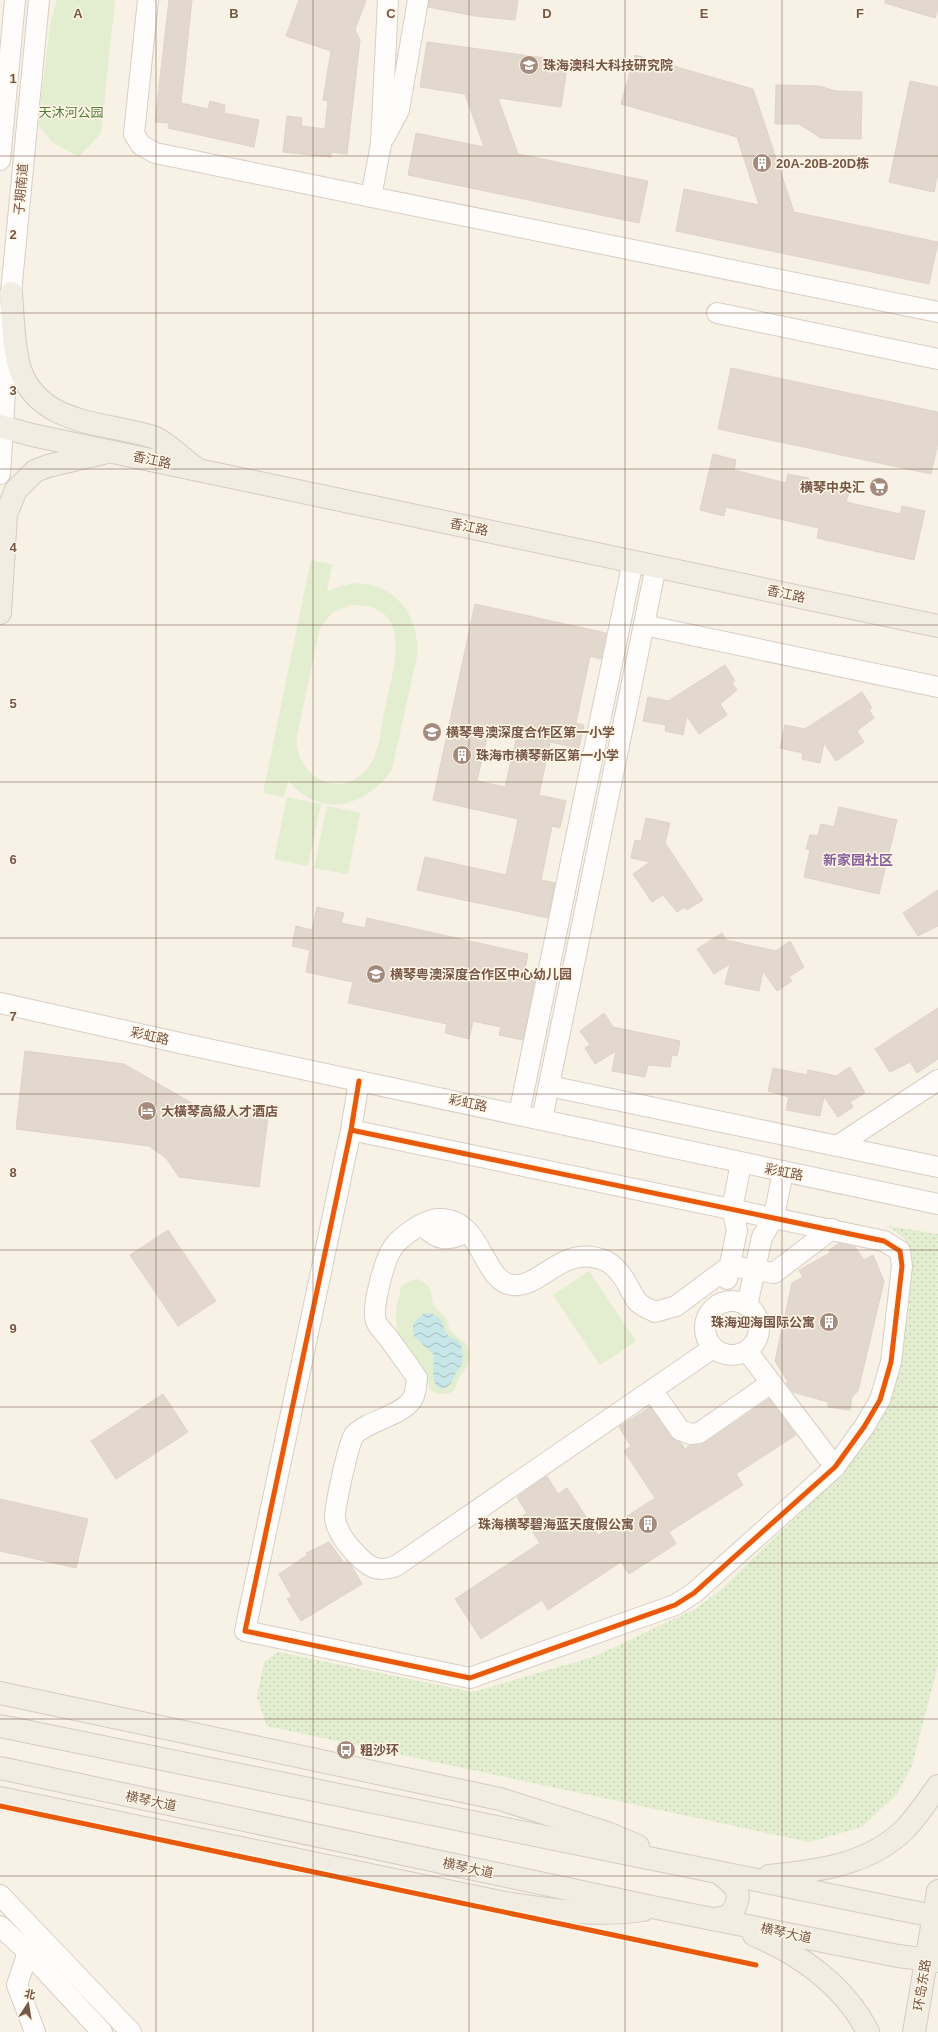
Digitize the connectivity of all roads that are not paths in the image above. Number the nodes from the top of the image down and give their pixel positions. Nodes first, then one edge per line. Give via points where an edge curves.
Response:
1 (15, 0) edge
2 (38, 0) edge
3 (148, 0) edge
4 (388, 0) edge
5 (418, 0) edge
6 (381, 144) junction
7 (0, 160) edge
8 (371, 197) junction
9 (11, 293) junction
10 (938, 312) edge
11 (717, 313) dead end
12 (938, 359) edge
13 (1, 426) edge
14 (111, 452) junction
15 (199, 470) junction
16 (0, 474) edge
17 (633, 561) junction
18 (656, 566) junction
19 (0, 613) edge
20 (644, 625) junction
21 (938, 626) edge
22 (938, 687) edge
23 (0, 1003) edge
24 (938, 1080) edge
25 (359, 1081) junction
26 (549, 1086) junction
27 (519, 1114) junction
28 (542, 1119) junction
29 (351, 1130) junction
30 (837, 1146) junction
31 (741, 1163) junction
32 (938, 1167) edge
33 (783, 1171) junction
34 (937, 1204) edge
35 (732, 1209) junction
36 (774, 1218) junction
37 (832, 1229) junction
38 (730, 1266) junction
39 (754, 1271) junction
40 (721, 1304) junction
41 (746, 1306) junction
42 (713, 1348) junction
43 (747, 1351) junction
44 (771, 1383) junction
45 (652, 1390) junction
46 (835, 1467) junction
47 (0, 1693) edge
48 (0, 1726) edge
49 (167, 1729) junction
50 (41, 1735) junction
51 (0, 1768) edge
52 (938, 1786) edge
53 (0, 1798) edge
54 (162, 1803) junction
55 (39, 1806) junction
56 (683, 1865) junction
57 (719, 1872) junction
58 (747, 1878) junction
59 (938, 1891) edge
60 (0, 1895) edge
61 (657, 1908) junction
62 (936, 1916) edge
63 (716, 1919) junction
64 (0, 1926) edge
65 (28, 1952) junction
66 (932, 1961) edge
67 (35, 2032) edge
68 (102, 2032) edge
69 (131, 2032) edge
70 (868, 2032) edge
71 (914, 2032) edge

1 - 7 street, 子期南道
2 - 9 street, 子期南道
3 - 8 street via 134,134 141,145 155,153
4 - 6 street
5 - 6 street via 399,110
6 - 8 street
8 - 10 street
9 - 13 street, 子期南道
9 - 15 main road via 19,367 24,381 33,394 56,413 155,438
11 - 12 street
13 - 14 main road, 香江路
13 - 16 street, 子期南道
14 - 15 main road, 香江路
14 - 19 main road via 35,471 16,490 6,514
15 - 17 main road, 香江路
17 - 18 main road, 香江路
17 - 27 street
18 - 20 street
18 - 21 main road, 香江路
20 - 22 street
20 - 26 street
23 - 25 street, 彩虹路
24 - 30 street
25 - 27 street, 彩虹路
25 - 29 street
26 - 28 street
26 - 30 street
27 - 28 street, 彩虹路
28 - 31 street, 彩虹路
29 - 35 street
29 - 46 street via 245,1631 470,1678 674,1605 694,1593
30 - 32 street
31 - 33 street, 彩虹路
31 - 35 street
33 - 34 street, 彩虹路
33 - 36 street
35 - 36 street
35 - 38 street via 737,1230
36 - 37 street
36 - 39 street via 762,1237
37 - 39 street via 774,1273
37 - 46 street via 884,1241 900,1251 902,1257 891,1362 880,1400
38 - 39 street
38 - 40 street
38 - 45 street via 676,1306 655,1312 638,1303 620,1271 605,1261 587,1257 567,1259 525,1284 512,1286 498,1279 468,1232 456,1222 437,1219 423,1224 394,1246 387,1259 376,1302 376,1322 417,1378 415,1391 411,1401 400,1410 363,1427 352,1437 335,1518 345,1543 366,1564 384,1570 396,1566
39 - 41 street
40 - 41 street via 739,1302
40 - 42 street via 711,1312 706,1323 707,1336
41 - 43 street via 753,1312 759,1328 753,1345
42 - 43 street via 729,1355
42 - 45 street
43 - 44 street
44 - 45 street via 699,1433 691,1434 680,1430
44 - 46 street
47 - 49 main road
48 - 50 main road
49 - 50 main road
49 - 56 main road via 500,1799 607,1833
50 - 56 main road
51 - 54 main road, 横琴大道
52 - 58 main road via 905,1828 870,1853 843,1865 809,1872
53 - 55 main road
54 - 55 main road
54 - 61 main road, 横琴大道
55 - 61 main road via 505,1904 581,1914 611,1914
56 - 57 main road
57 - 58 main road
57 - 63 main road via 737,1889 738,1899 729,1916
58 - 62 main road
59 - 62 main road, 环岛东路
60 - 69 street
61 - 63 main road, 横琴大道
62 - 66 main road, 环岛东路
63 - 66 main road, 横琴大道
63 - 70 main road via 769,1941 803,1961 849,2002
64 - 65 street
65 - 67 street via 17,1985
65 - 68 street
66 - 71 main road, 环岛东路

